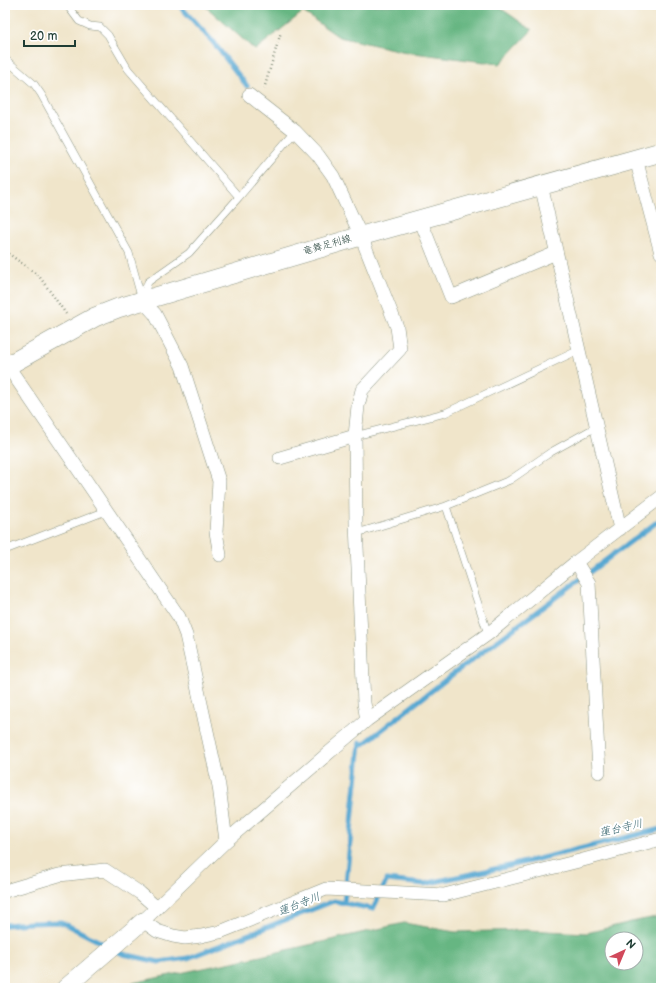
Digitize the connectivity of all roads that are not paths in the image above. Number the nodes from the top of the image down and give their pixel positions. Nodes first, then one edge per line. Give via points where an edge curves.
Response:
1 (67, 5) edge
2 (5, 58) edge
3 (253, 99) road end
4 (295, 131) junction
5 (661, 152) edge
6 (636, 160) junction
7 (541, 185) junction
8 (239, 197) junction
9 (420, 219) junction
10 (361, 236) junction
11 (556, 253) junction
12 (661, 253) edge
13 (142, 300) junction
14 (579, 350) junction
15 (6, 365) edge
16 (596, 427) junction
17 (355, 436) junction
18 (280, 458) dead end
19 (661, 497) edge
20 (446, 506) junction
21 (106, 511) junction
22 (620, 529) junction
23 (357, 533) junction
24 (5, 550) edge
25 (220, 555) dead end
26 (576, 562) junction
27 (488, 634) junction
28 (367, 720) junction
29 (599, 772) dead end
30 (661, 839) edge
31 (226, 841) junction
32 (5, 891) edge
33 (157, 908) junction
34 (143, 921) junction
35 (65, 988) edge

1 - 8 lane via 79,21 100,27 108,35 128,69
2 - 13 lane via 34,84 41,94 129,253
3 - 4 street
4 - 8 lane
4 - 10 street via 318,155 333,176
5 - 6 main road, 竜舞足利線
6 - 7 main road, 竜舞足利線
6 - 12 street
7 - 9 main road, 竜舞足利線
7 - 11 street
8 - 13 lane via 189,253 148,282
9 - 10 main road, 竜舞足利線
9 - 11 street via 451,297
10 - 13 main road, 竜舞足利線
10 - 17 street via 397,327 400,349 362,390
11 - 14 street
13 - 15 main road, 竜舞足利線 via 95,317
13 - 25 street via 155,314 182,366 219,481 216,532
14 - 16 street
14 - 17 lane via 445,413
15 - 21 street
16 - 20 lane via 550,452 510,480
16 - 22 street
17 - 18 street
17 - 23 street
19 - 22 street
20 - 23 lane
20 - 27 lane
21 - 24 lane
21 - 31 street via 179,617 186,635 219,786
22 - 26 street
23 - 28 street via 364,703
26 - 27 street
26 - 29 street via 589,583
27 - 28 street
28 - 31 street
30 - 34 street via 444,895 326,889 220,932 201,936 173,936 157,931
31 - 33 street
32 - 33 street via 59,875 105,870 140,893
33 - 34 street
34 - 35 street

